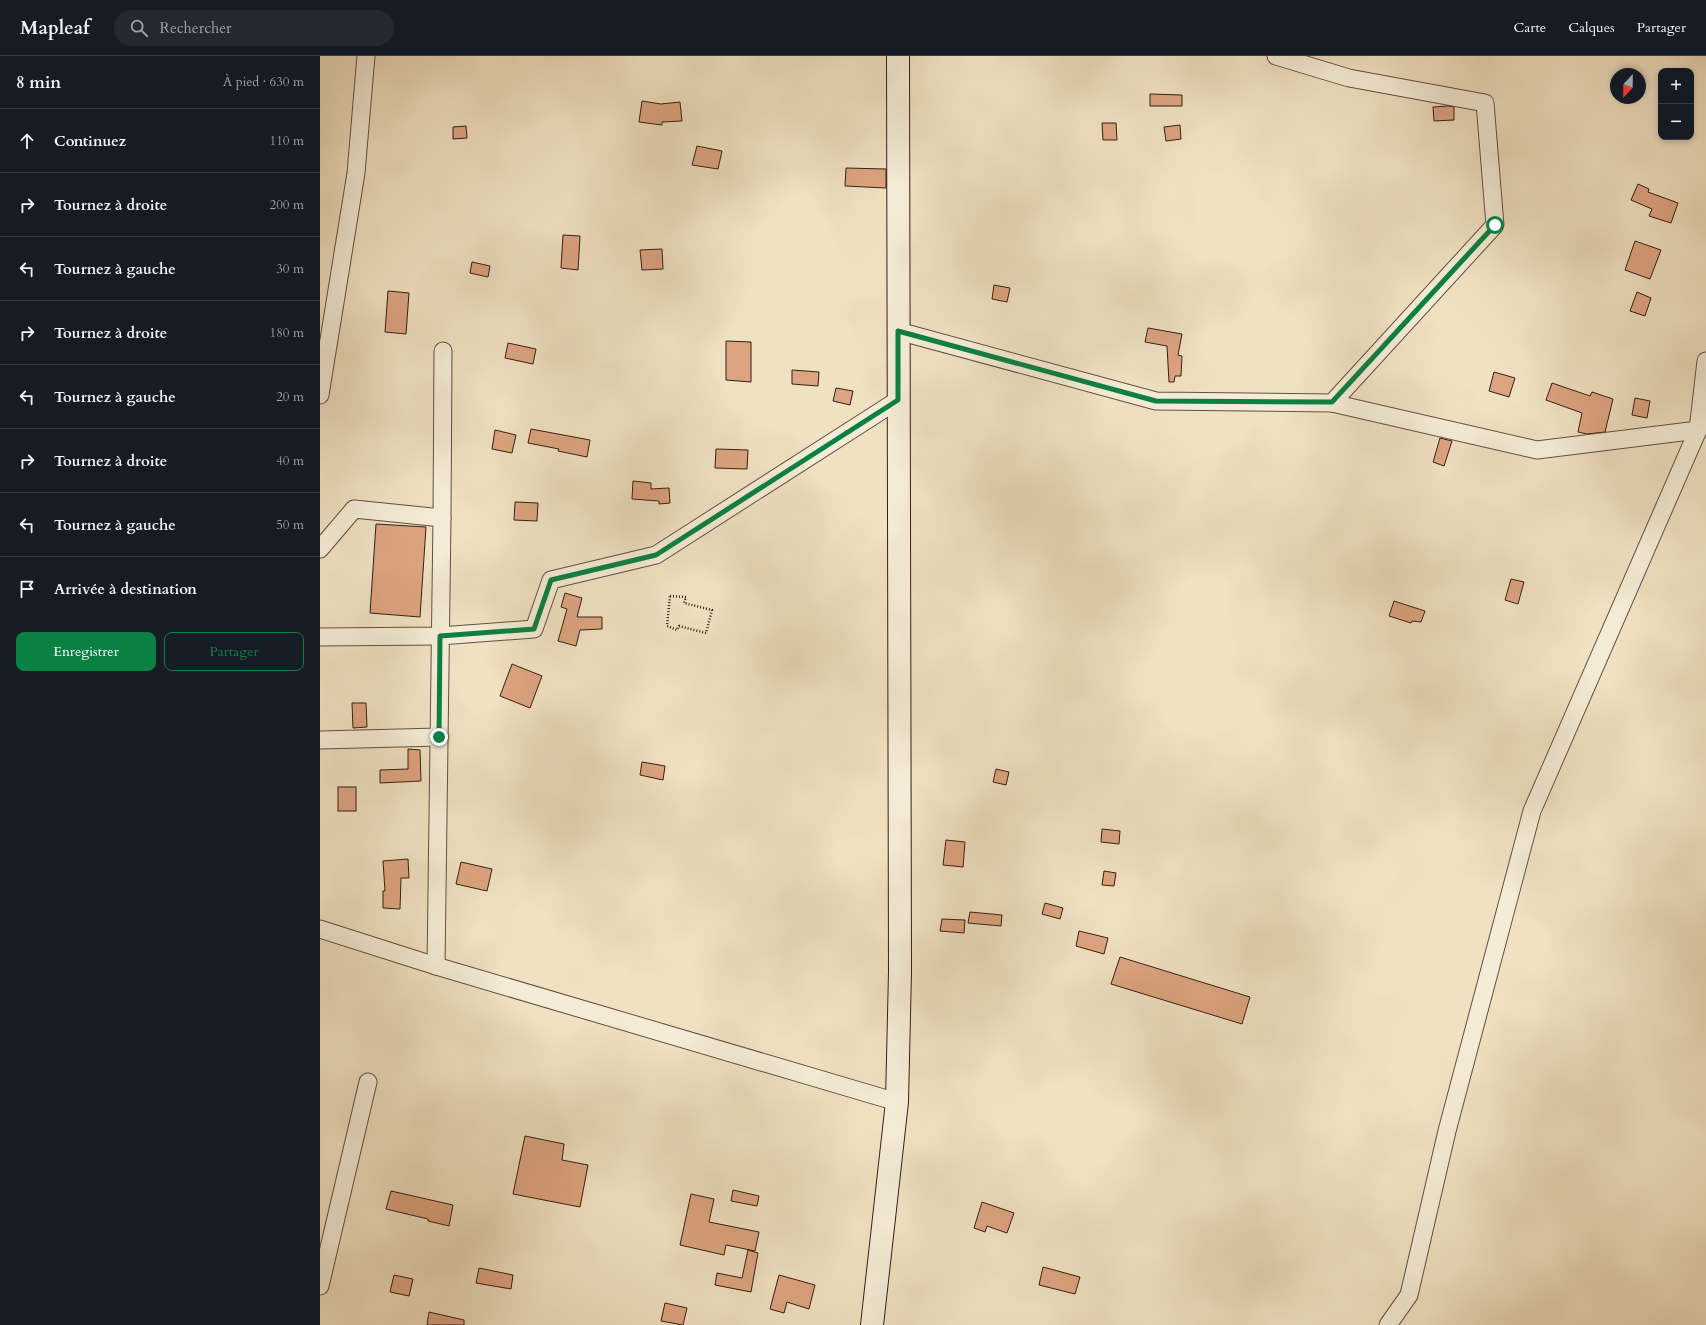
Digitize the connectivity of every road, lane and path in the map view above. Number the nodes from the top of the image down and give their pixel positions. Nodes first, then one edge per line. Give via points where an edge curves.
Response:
1 (366, 56) edge
2 (898, 56) edge
3 (1276, 56) edge
4 (898, 331) junction
5 (443, 352) dead end
6 (1706, 361) edge
7 (320, 395) edge
8 (898, 400) junction
9 (1332, 402) junction
10 (1706, 408) edge
11 (1698, 430) junction
12 (442, 518) junction
13 (320, 549) edge
14 (667, 626) joint
15 (440, 636) junction
16 (320, 637) edge
17 (439, 737) junction
18 (320, 740) edge
19 (320, 929) edge
20 (436, 966) junction
21 (368, 1082) dead end
22 (897, 1102) junction
23 (320, 1286) edge
24 (872, 1325) edge
25 (1388, 1325) edge

1 - 7 street via 356,173
2 - 4 main road
3 - 9 street via 1349,78 1486,103 1495,225
4 - 8 main road
4 - 9 street via 1156,401
5 - 12 street
6 - 11 street
8 - 15 street via 656,555 551,580 534,629
8 - 22 main road via 900,972
9 - 11 street via 1537,450
10 - 11 street
11 - 25 street via 1532,811 1447,1131 1409,1295
12 - 13 street via 354,509
12 - 15 street
14 - 14 path via 670,596 686,598 684,603 712,610 706,633 679,626 677,630
15 - 16 street
15 - 17 street
17 - 18 street
17 - 20 street
19 - 20 street
20 - 22 street
21 - 23 street
22 - 24 main road

